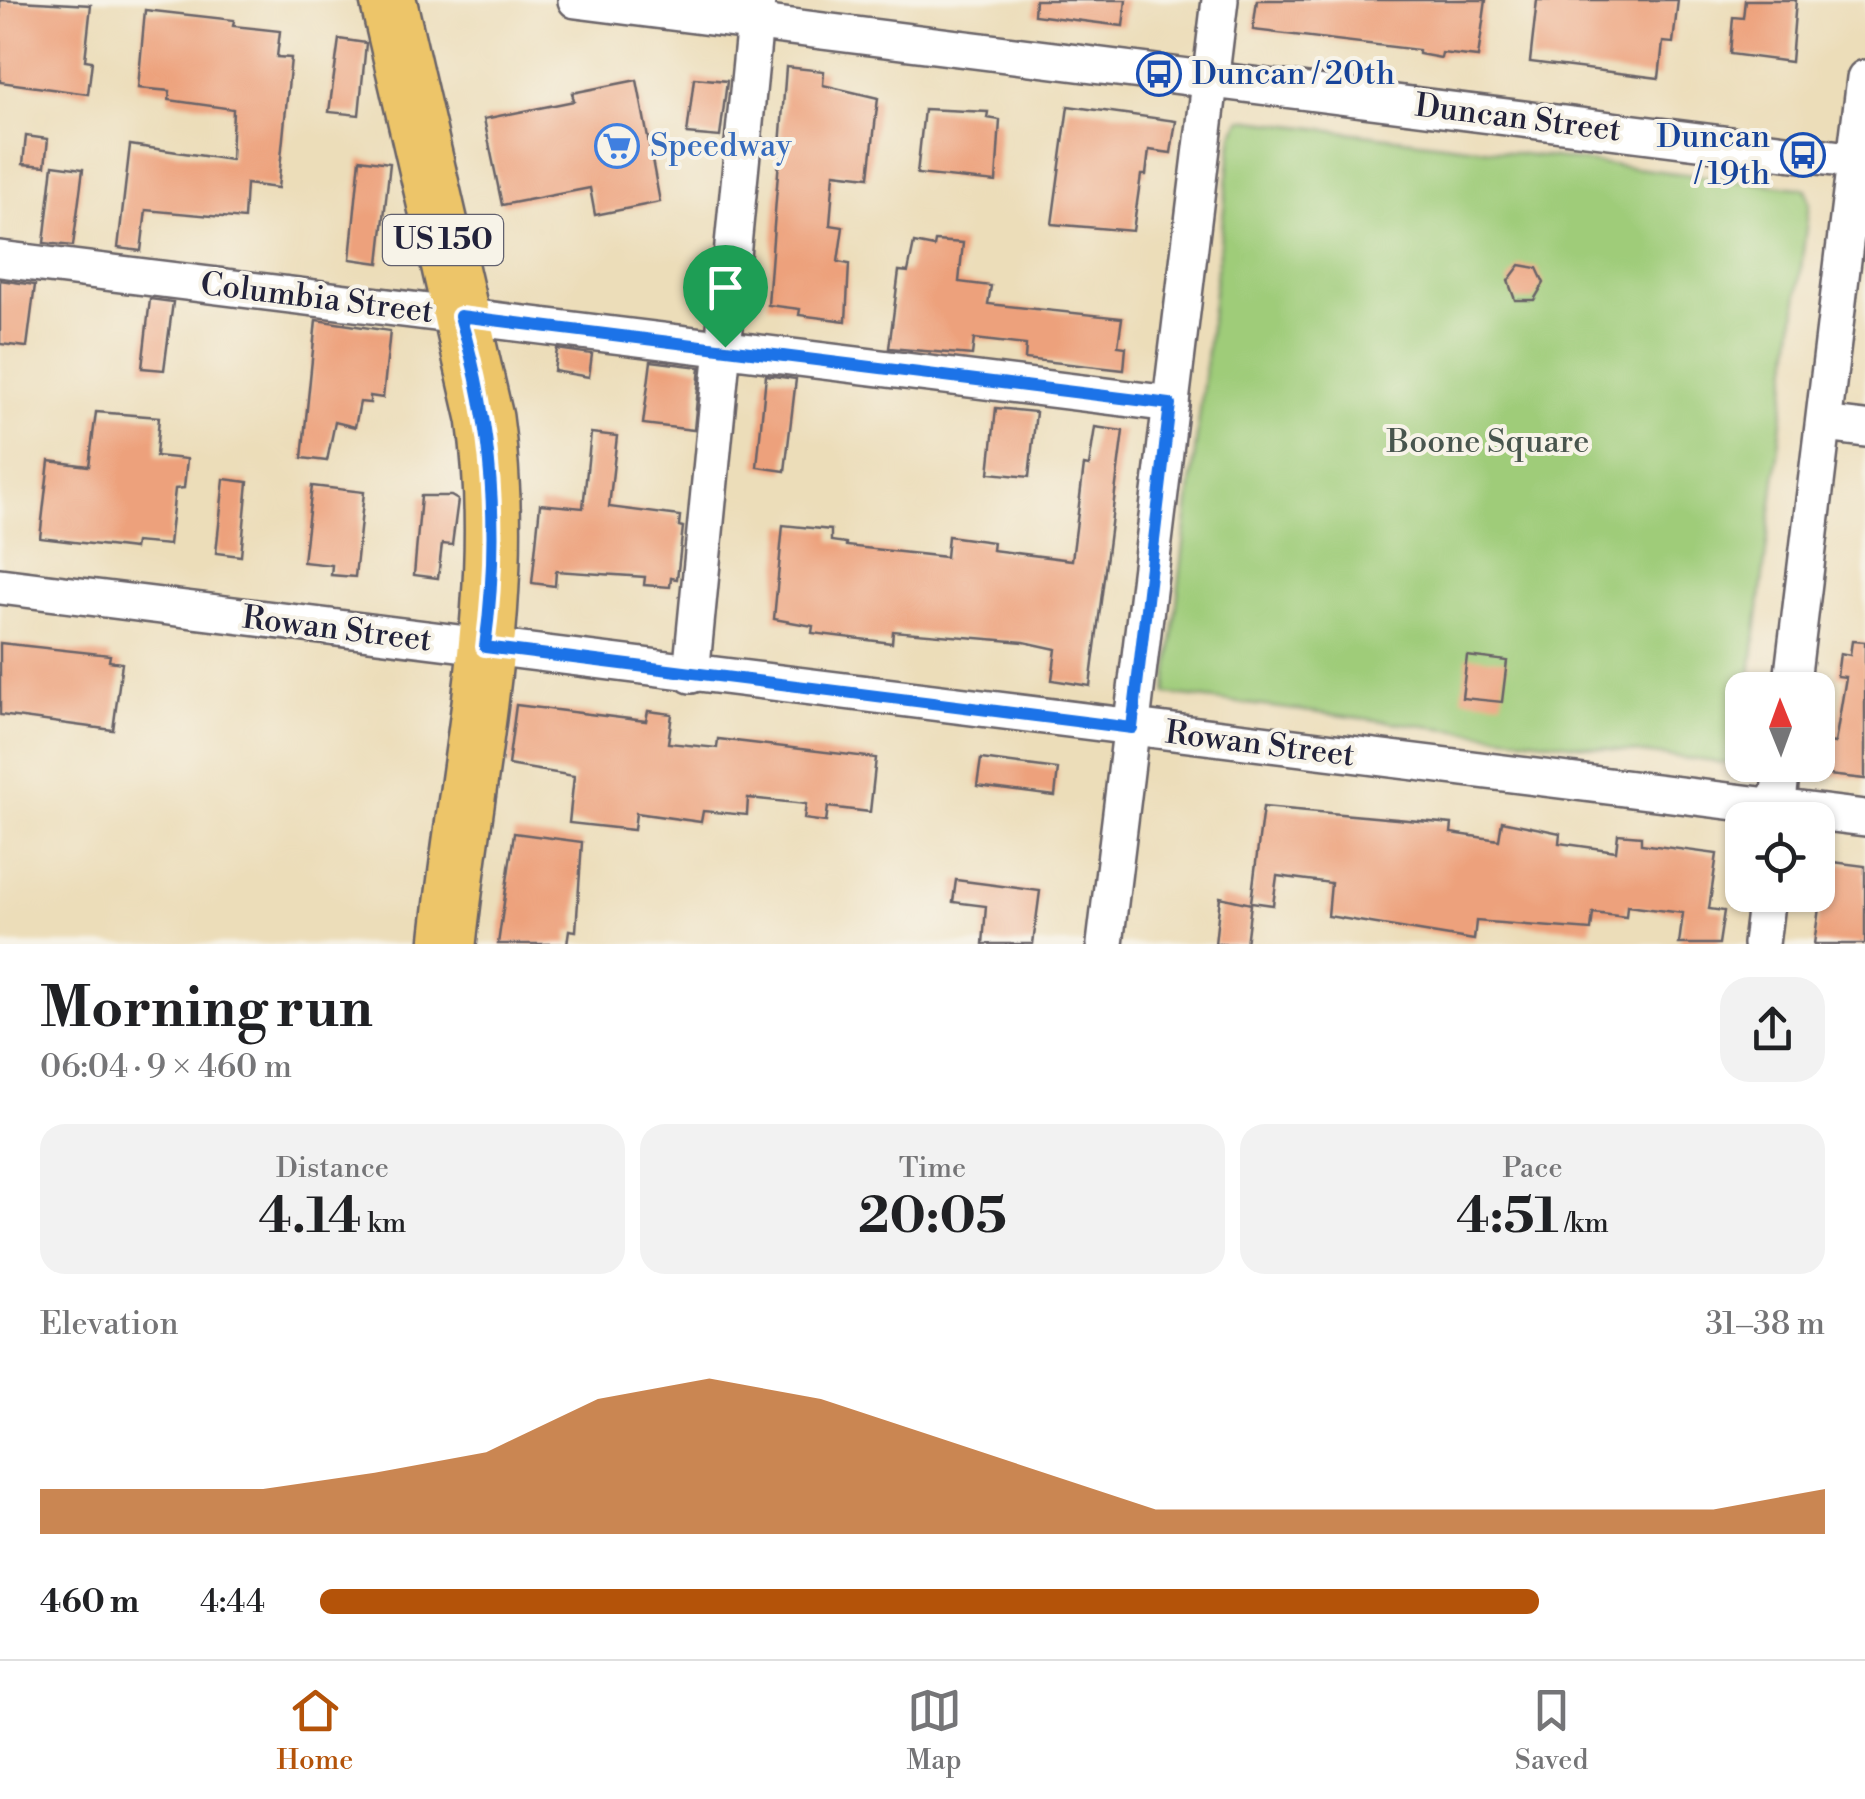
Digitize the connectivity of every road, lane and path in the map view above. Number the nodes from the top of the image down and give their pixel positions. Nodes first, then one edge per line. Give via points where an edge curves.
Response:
1 (388, 0) edge
2 (576, 0) edge
3 (1220, 0) edge
4 (756, 10) edge
5 (1865, 78) edge
6 (1210, 80) junction
7 (1860, 162) edge
8 (0, 259) edge
9 (460, 316) junction
10 (725, 347) junction
11 (1170, 404) junction
12 (1824, 424) junction
13 (1865, 429) edge
14 (0, 586) edge
15 (485, 647) junction
16 (1792, 672) edge
17 (692, 675) junction
18 (1132, 728) junction
19 (1725, 806) edge
20 (1835, 816) edge
21 (1865, 818) edge
22 (1765, 912) edge
23 (448, 944) edge
24 (1106, 944) edge
25 (1761, 944) edge

1 - 9 main road, US 150
2 - 4 street, Duncan Street
3 - 6 street
4 - 6 street, Duncan Street
4 - 10 street
5 - 7 street
6 - 7 street, Duncan Street
6 - 11 street
7 - 12 street
8 - 9 street, Columbia Street
9 - 10 street, Columbia Street
9 - 15 main road, US 150 via 494,481 494,576
10 - 11 street, Columbia Street
10 - 17 street
11 - 18 street
12 - 13 street
12 - 16 street
14 - 15 street, Rowan Street
15 - 17 street, Rowan Street
15 - 23 main road, US 150
17 - 18 street, Rowan Street
18 - 19 street, Rowan Street
18 - 24 street
20 - 21 street, Rowan Street
22 - 25 street

